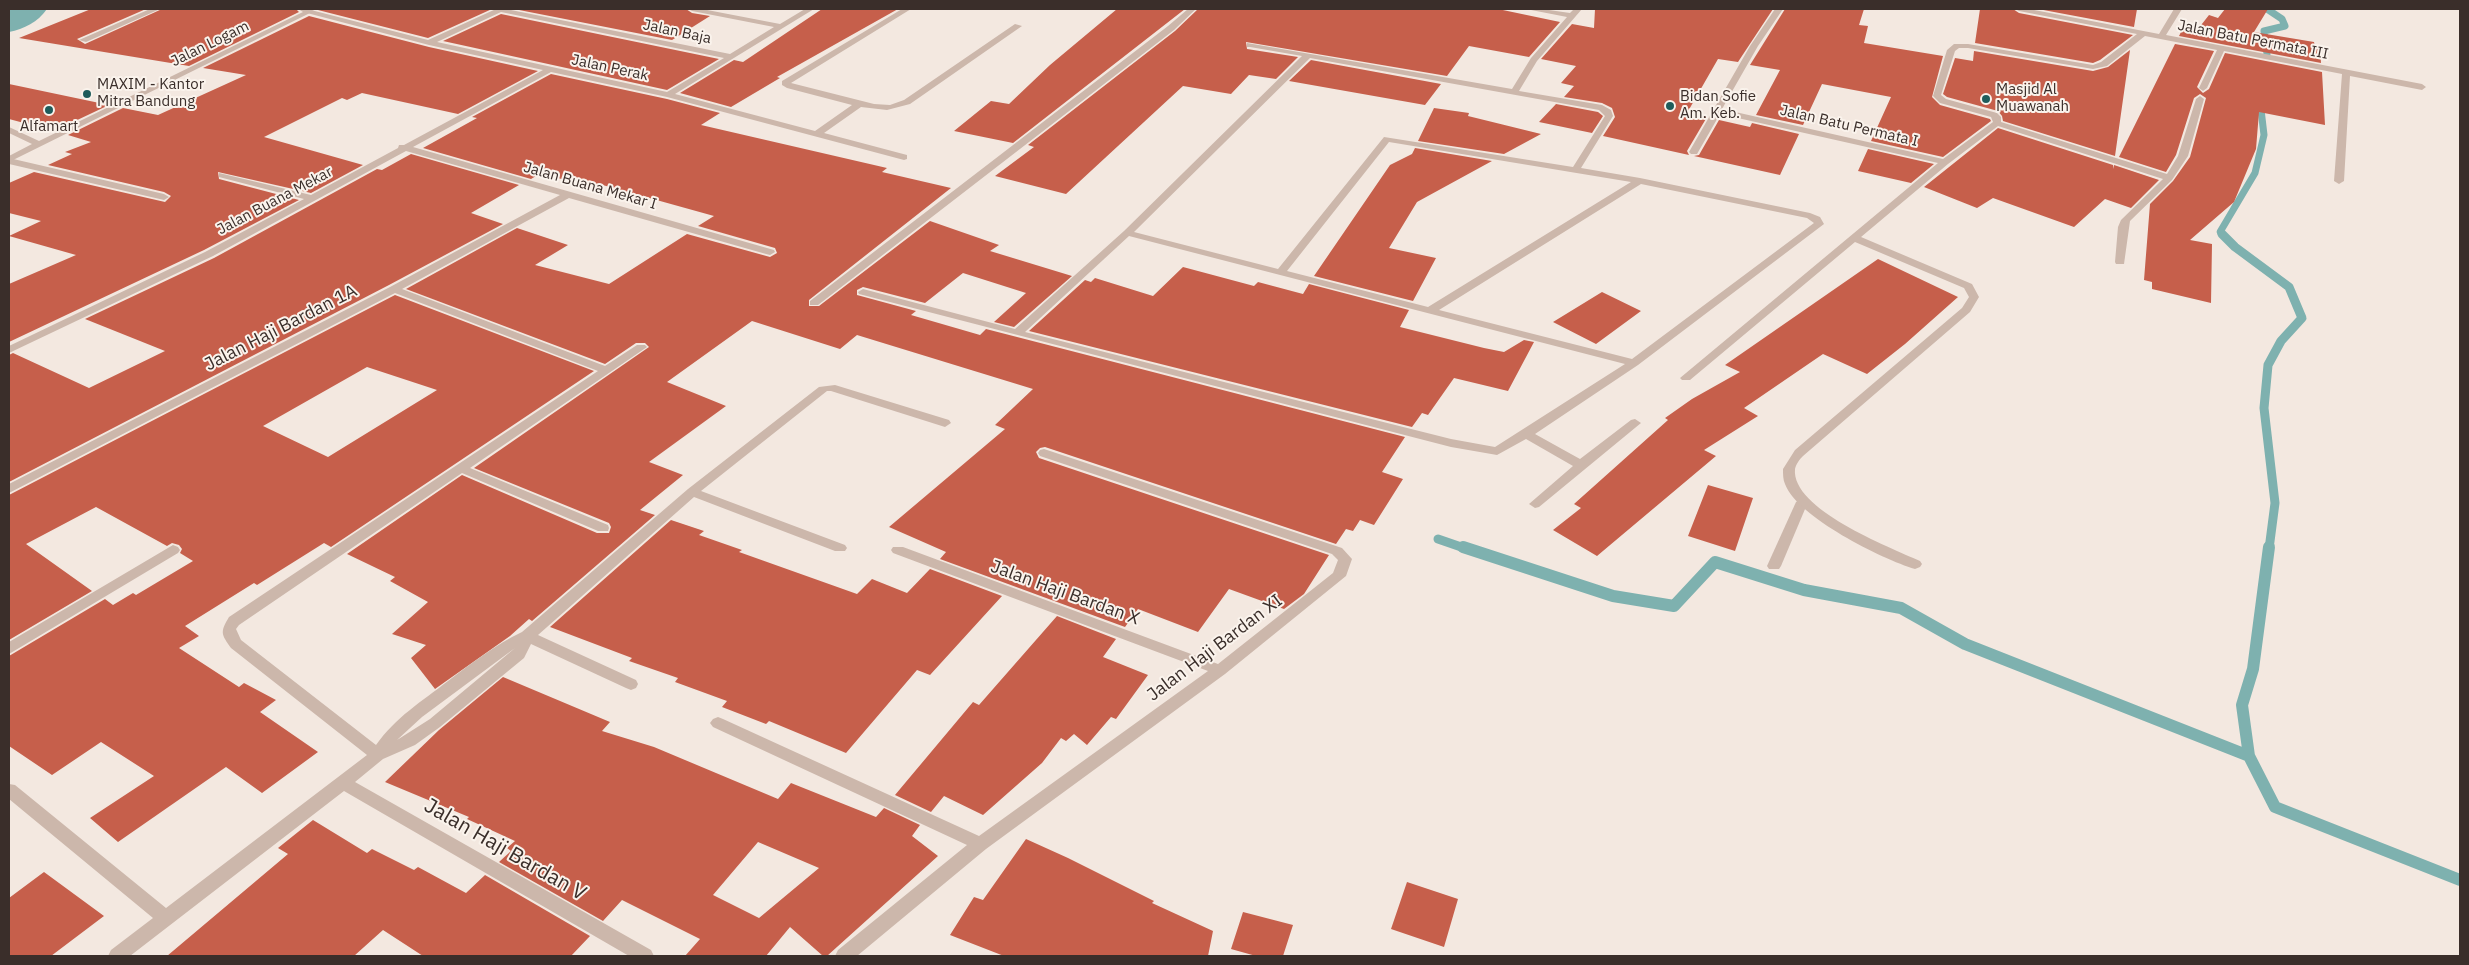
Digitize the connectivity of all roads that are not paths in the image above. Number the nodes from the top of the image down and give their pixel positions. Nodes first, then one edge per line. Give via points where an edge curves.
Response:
1 (156, 9) edge
2 (501, 9) edge
3 (692, 9) edge
4 (810, 9) edge
5 (907, 9) edge
6 (1192, 9) edge
7 (1530, 9) edge
8 (1578, 9) edge
9 (1779, 9) edge
10 (2019, 9) edge
11 (2178, 9) edge
12 (306, 10) edge
13 (1572, 16) junction
14 (780, 26) junction
15 (1018, 26) dead end
16 (2145, 32) junction
17 (2162, 35) junction
18 (83, 40) dead end
19 (429, 43) junction
20 (1250, 45) dead end
21 (2222, 47) junction
22 (1308, 55) junction
23 (731, 57) junction
24 (551, 69) junction
25 (2346, 72) junction
26 (2422, 87) dead end
27 (2203, 88) dead end
28 (1515, 91) junction
29 (668, 95) junction
30 (2200, 99) dead end
31 (861, 103) junction
32 (1718, 111) junction
33 (1997, 123) junction
34 (9, 130) edge
35 (817, 134) junction
36 (39, 144) junction
37 (402, 148) junction
38 (1694, 152) dead end
39 (904, 156) dead end
40 (9, 160) edge
41 (1945, 162) junction
42 (1576, 170) junction
43 (222, 175) dead end
44 (2169, 178) junction
45 (1640, 181) junction
46 (2338, 181) dead end
47 (567, 195) junction
48 (164, 197) dead end
49 (313, 198) junction
50 (1127, 233) junction
51 (1854, 238) junction
52 (770, 252) dead end
53 (2120, 262) dead end
54 (1281, 272) junction
55 (394, 289) junction
56 (863, 292) dead end
57 (814, 303) dead end
58 (1431, 310) junction
59 (1017, 333) junction
60 (641, 347) dead end
61 (9, 350) edge
62 (1634, 363) junction
63 (605, 370) junction
64 (1686, 378) dead end
65 (945, 423) dead end
66 (1635, 423) dead end
67 (1526, 434) junction
68 (1044, 453) dead end
69 (1581, 465) junction
70 (460, 468) junction
71 (9, 489) edge
72 (692, 492) junction
73 (1802, 502) junction
74 (1535, 504) dead end
75 (602, 528) dead end
76 (840, 548) dead end
77 (173, 550) dead end
78 (898, 550) dead end
79 (1915, 564) dead end
80 (1774, 566) dead end
81 (527, 636) junction
82 (9, 649) edge
83 (1220, 670) junction
84 (631, 684) dead end
85 (718, 723) dead end
86 (378, 755) junction
87 (343, 783) junction
88 (9, 790) edge
89 (980, 844) junction
90 (166, 918) junction
91 (117, 956) edge
92 (645, 956) edge
93 (844, 956) edge

1 - 18 street
2 - 19 street, Jalan Baja
2 - 23 street, Jalan Baja
3 - 14 street
4 - 14 street
5 - 31 street via 785,83
6 - 57 street
7 - 13 street
8 - 13 street
9 - 32 street
10 - 16 street, Jalan Batu Permata III via 2079,16
11 - 17 street
12 - 19 street, Jalan Perak
12 - 36 street, Jalan Logam
13 - 28 street via 1534,60
14 - 23 street
15 - 31 street via 907,102 883,108
16 - 17 street, Jalan Batu Permata III
16 - 33 street via 2104,64 2093,67 1957,46 1951,50 1937,96 1994,115
17 - 21 street, Jalan Batu Permata III
19 - 24 street, Jalan Perak
20 - 22 street
21 - 25 street, Jalan Batu Permata III
21 - 27 street
22 - 28 street
22 - 50 street
23 - 29 street
24 - 29 street, Jalan Perak
24 - 37 street, Jalan Buana Mekar
25 - 26 street, Jalan Batu Permata III
25 - 46 street
28 - 42 street via 1602,108 1608,112 1609,116
29 - 35 street, Jalan Perak
30 - 44 street via 2182,156
31 - 35 street
32 - 38 street
32 - 41 street, Jalan Batu Permata I
33 - 41 street
33 - 44 street
34 - 36 street
35 - 39 street, Jalan Perak
36 - 40 street, Jalan Logam
37 - 47 street, Jalan Buana Mekar I
37 - 49 street, Jalan Buana Mekar
40 - 48 street
41 - 51 street
42 - 45 street
42 - 54 street via 1387,138
43 - 49 street
44 - 53 street via 2126,220
45 - 58 street
45 - 62 street via 1810,216 1819,224
47 - 52 street, Jalan Buana Mekar I
47 - 55 street, Jalan Haji Bardan 1A
49 - 61 street, Jalan Buana Mekar via 209,254
50 - 54 street
50 - 59 street
51 - 64 street
51 - 73 street via 1968,286 1974,297 1966,310 1799,453 1789,469 1793,489
54 - 58 street
55 - 63 street
55 - 71 street, Jalan Haji Bardan 1A
56 - 59 street
58 - 62 street
59 - 67 street via 1477,449 1497,450
60 - 63 street
62 - 67 street
63 - 70 street
65 - 72 street via 831,387 822,389
66 - 69 street
67 - 69 street
68 - 83 street, Jalan Haji Bardan XI via 1337,551 1345,559 1339,576
69 - 74 street
70 - 75 street
70 - 86 street via 245,613 229,629 236,644
72 - 76 street
72 - 81 street
73 - 79 street via 1853,534
73 - 80 street
77 - 82 street
78 - 83 street, Jalan Haji Bardan X
81 - 84 street
81 - 86 street via 519,654 434,723 410,741
83 - 89 street, Jalan Haji Bardan XI
85 - 89 street
86 - 87 street
87 - 90 street
87 - 92 street, Jalan Haji Bardan V
88 - 90 street
89 - 93 street, Jalan Haji Bardan XI
90 - 91 street

